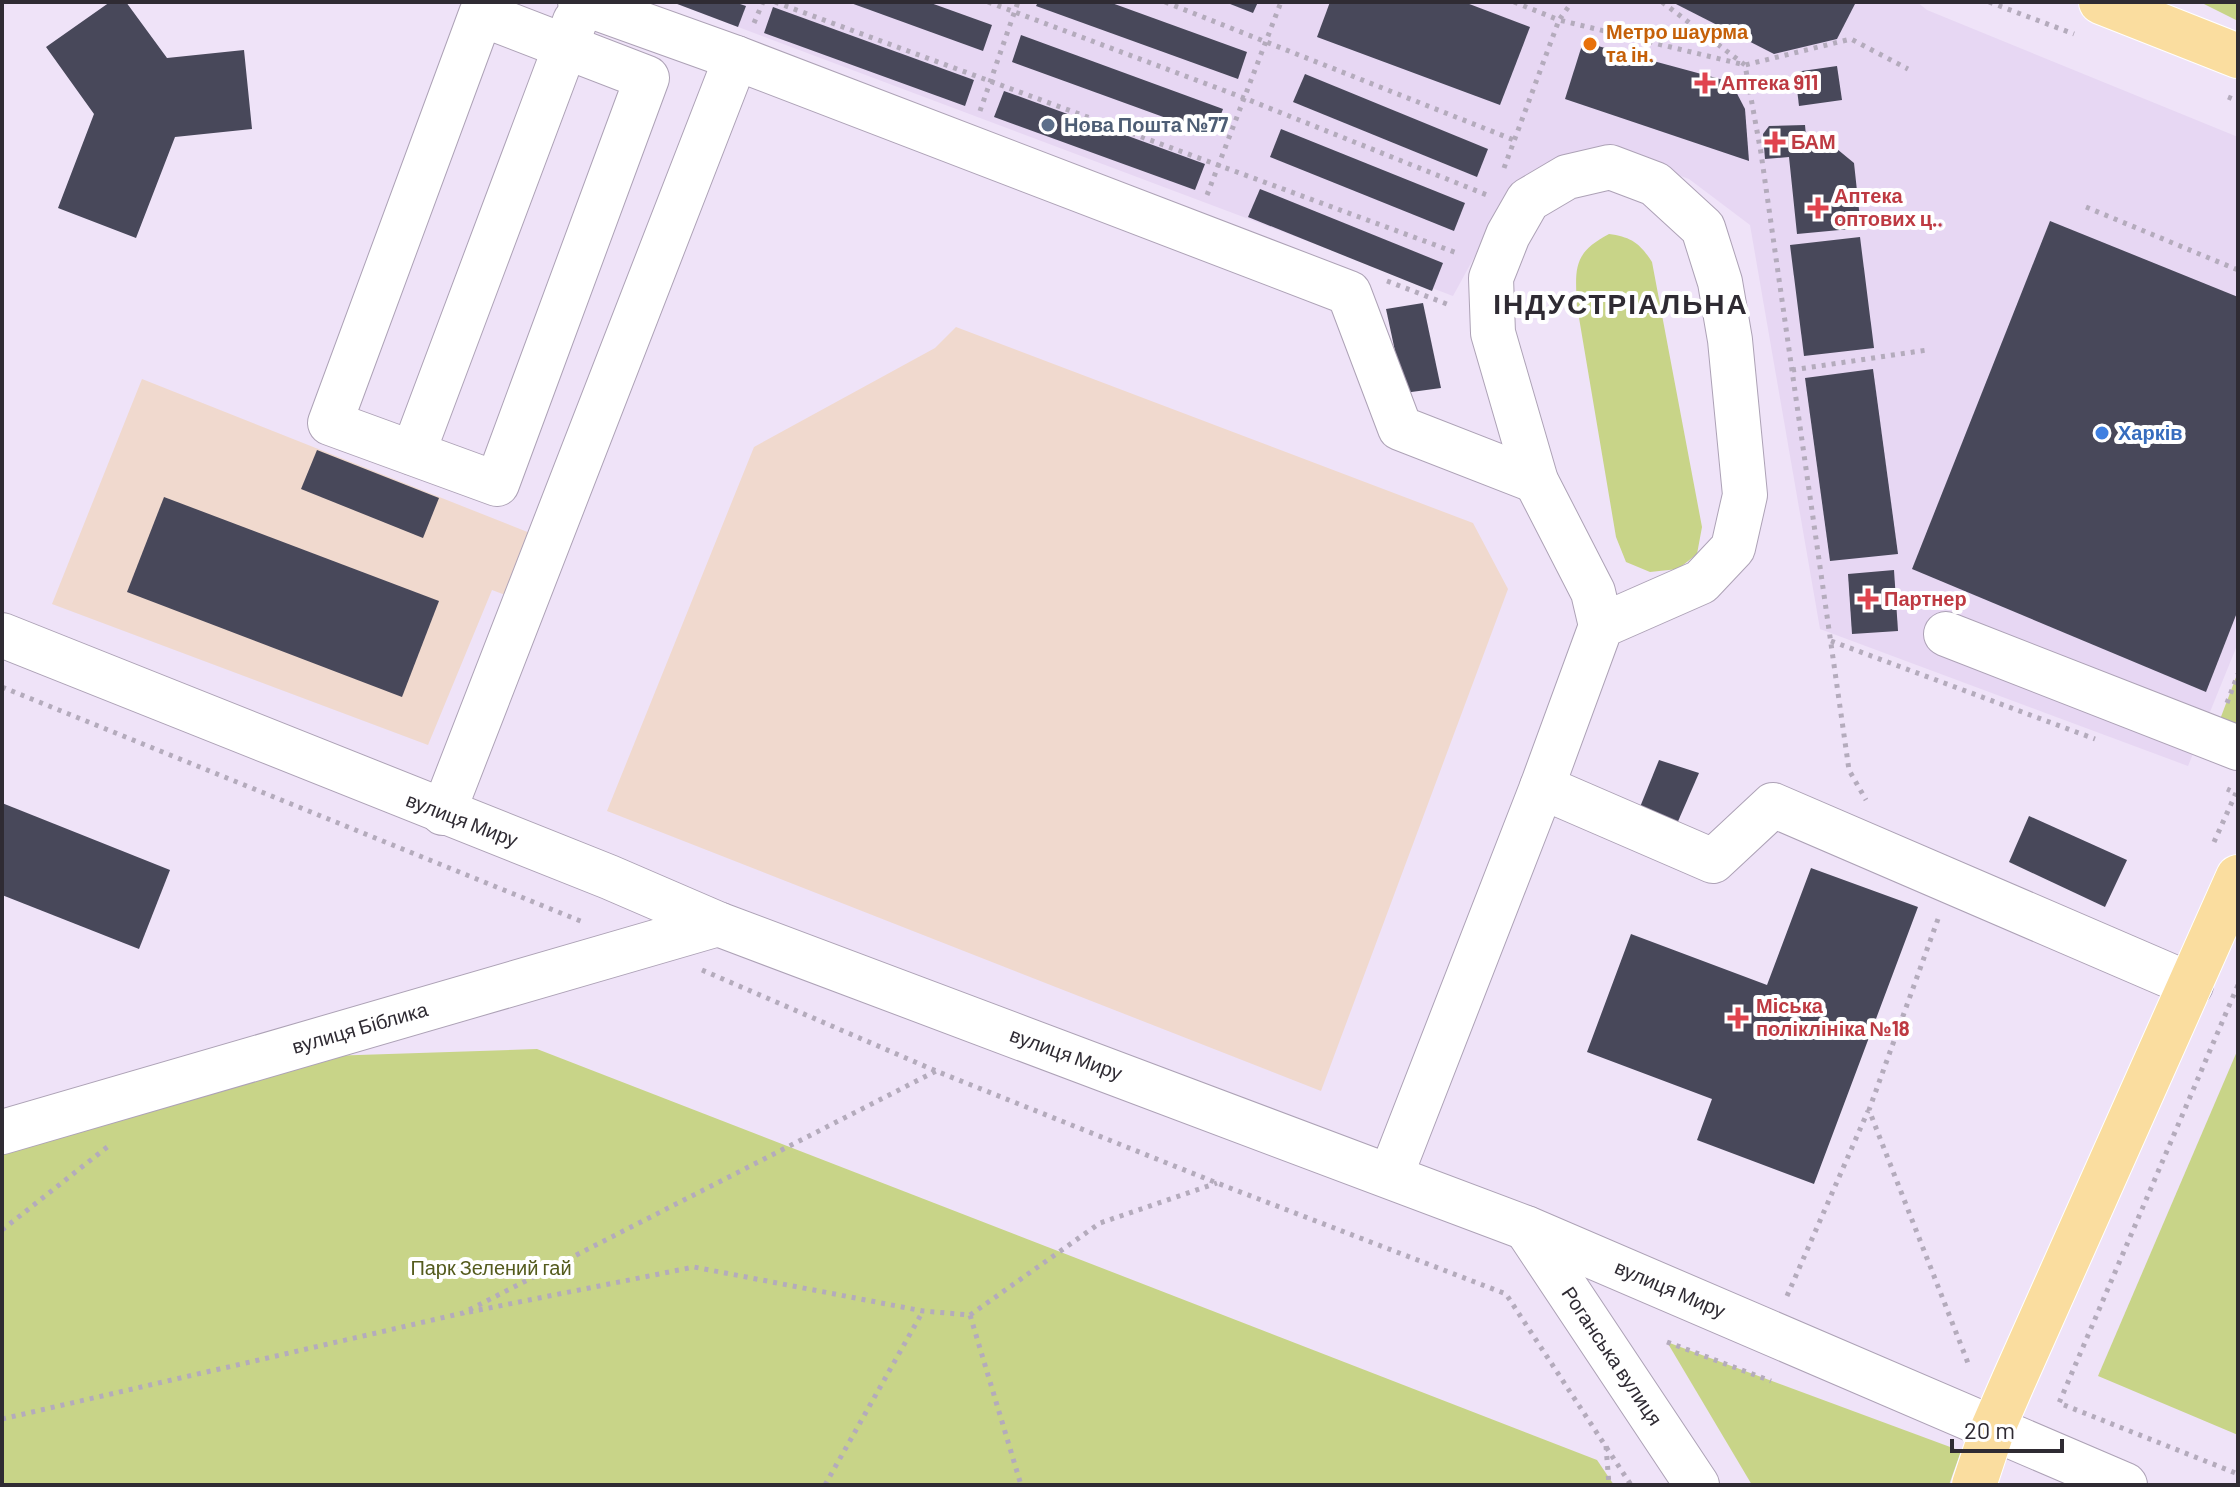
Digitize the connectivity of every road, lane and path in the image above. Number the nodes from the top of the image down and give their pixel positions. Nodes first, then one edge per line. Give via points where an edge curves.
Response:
1 (581, 2) edge
2 (775, 2) edge
3 (988, 2) edge
4 (1018, 2) edge
5 (1165, 2) edge
6 (1281, 2) edge
7 (1514, 2) edge
8 (1572, 2) edge
9 (1662, 2) edge
10 (1989, 2) edge
11 (2101, 2) edge
12 (1014, 12) junction
13 (2017, 13) dead end
14 (1266, 41) junction
15 (565, 46) junction
16 (2238, 56) edge
17 (736, 58) junction
18 (990, 81) junction
19 (1244, 98) junction
20 (978, 116) dead end
21 (1514, 140) dead end
22 (1220, 165) junction
23 (1494, 198) dead end
24 (1205, 200) dead end
25 (2086, 207) dead end
26 (1470, 258) dead end
27 (2238, 270) edge
28 (1927, 350) dead end
29 (1792, 370) junction
30 (413, 453) junction
31 (1536, 481) junction
32 (497, 484) junction
33 (562, 509) junction
34 (1601, 626) junction
35 (1946, 634) dead end
36 (2, 635) edge
37 (1831, 641) junction
38 (2, 687) edge
39 (2096, 740) dead end
40 (2231, 768) edge
41 (1542, 787) junction
42 (443, 813) junction
43 (1898, 858) junction
44 (2226, 860) edge
45 (1940, 912) dead end
46 (718, 924) junction
47 (570, 927) dead end
48 (693, 966) dead end
49 (2191, 985) junction
50 (2238, 985) edge
51 (936, 1071) junction
52 (1869, 1110) junction
53 (2, 1132) edge
54 (121, 1137) dead end
55 (1391, 1175) junction
56 (1217, 1183) junction
57 (1526, 1228) junction
58 (2, 1230) edge
59 (1782, 1308) dead end
60 (923, 1311) junction
61 (463, 1313) junction
62 (970, 1315) junction
63 (1968, 1363) dead end
64 (2, 1419) edge
65 (1993, 1428) junction
66 (1606, 1446) junction
67 (2238, 1474) edge
68 (825, 1485) edge
69 (1021, 1485) edge
70 (1609, 1485) edge
71 (1631, 1485) edge
72 (1697, 1485) edge
73 (1974, 1485) edge
74 (2125, 1485) edge

1 - 15 street
1 - 17 street
2 - 18 path
3 - 12 path
4 - 12 path
5 - 14 path
6 - 14 path
7 - 8 path via 1559,20
9 - 29 path via 1745,65
10 - 13 path
11 - 16 main road
12 - 18 path
12 - 19 path
14 - 19 path
14 - 21 path
15 - 30 street
15 - 30 street via 481,14 330,423
15 - 32 street via 647,78
17 - 31 street via 1349,293 1400,428
17 - 33 street
18 - 20 path
18 - 22 path
19 - 22 path
19 - 23 path
22 - 24 path
22 - 26 path
25 - 27 path
28 - 29 path
29 - 37 path
30 - 32 street
31 - 34 street via 1593,592
31 - 34 street via 1493,333 1491,278 1528,200 1567,177 1610,167 1655,184 1703,228 1730,340 1745,495 1733,548 1701,582
32 - 33 street
33 - 42 street
34 - 41 street
35 - 40 street
36 - 42 street, вулиця Миру
37 - 39 path
37 - 43 path via 1849,770
38 - 47 path via 585,922
40 - 44 path via 2236,793
41 - 43 street via 1713,861 1773,805
41 - 55 street
42 - 46 street, вулиця Миру
43 - 49 street
44 - 49 main road
45 - 52 path
46 - 53 street, вулиця Біблика
46 - 55 street, вулиця Миру
48 - 51 path
49 - 65 main road
50 - 67 path via 2059,1403
51 - 56 path
51 - 61 path
52 - 59 path
52 - 63 path
54 - 58 path
55 - 57 street, вулиця Миру
56 - 62 path via 1100,1223
56 - 66 path via 1506,1294
57 - 65 street, вулиця Миру
57 - 72 street, Роганська вулиця
60 - 61 path via 694,1267
60 - 62 path
60 - 68 path
61 - 64 path
62 - 69 path
65 - 73 main road
65 - 74 street, вулиця Миру
66 - 70 path
66 - 71 path

